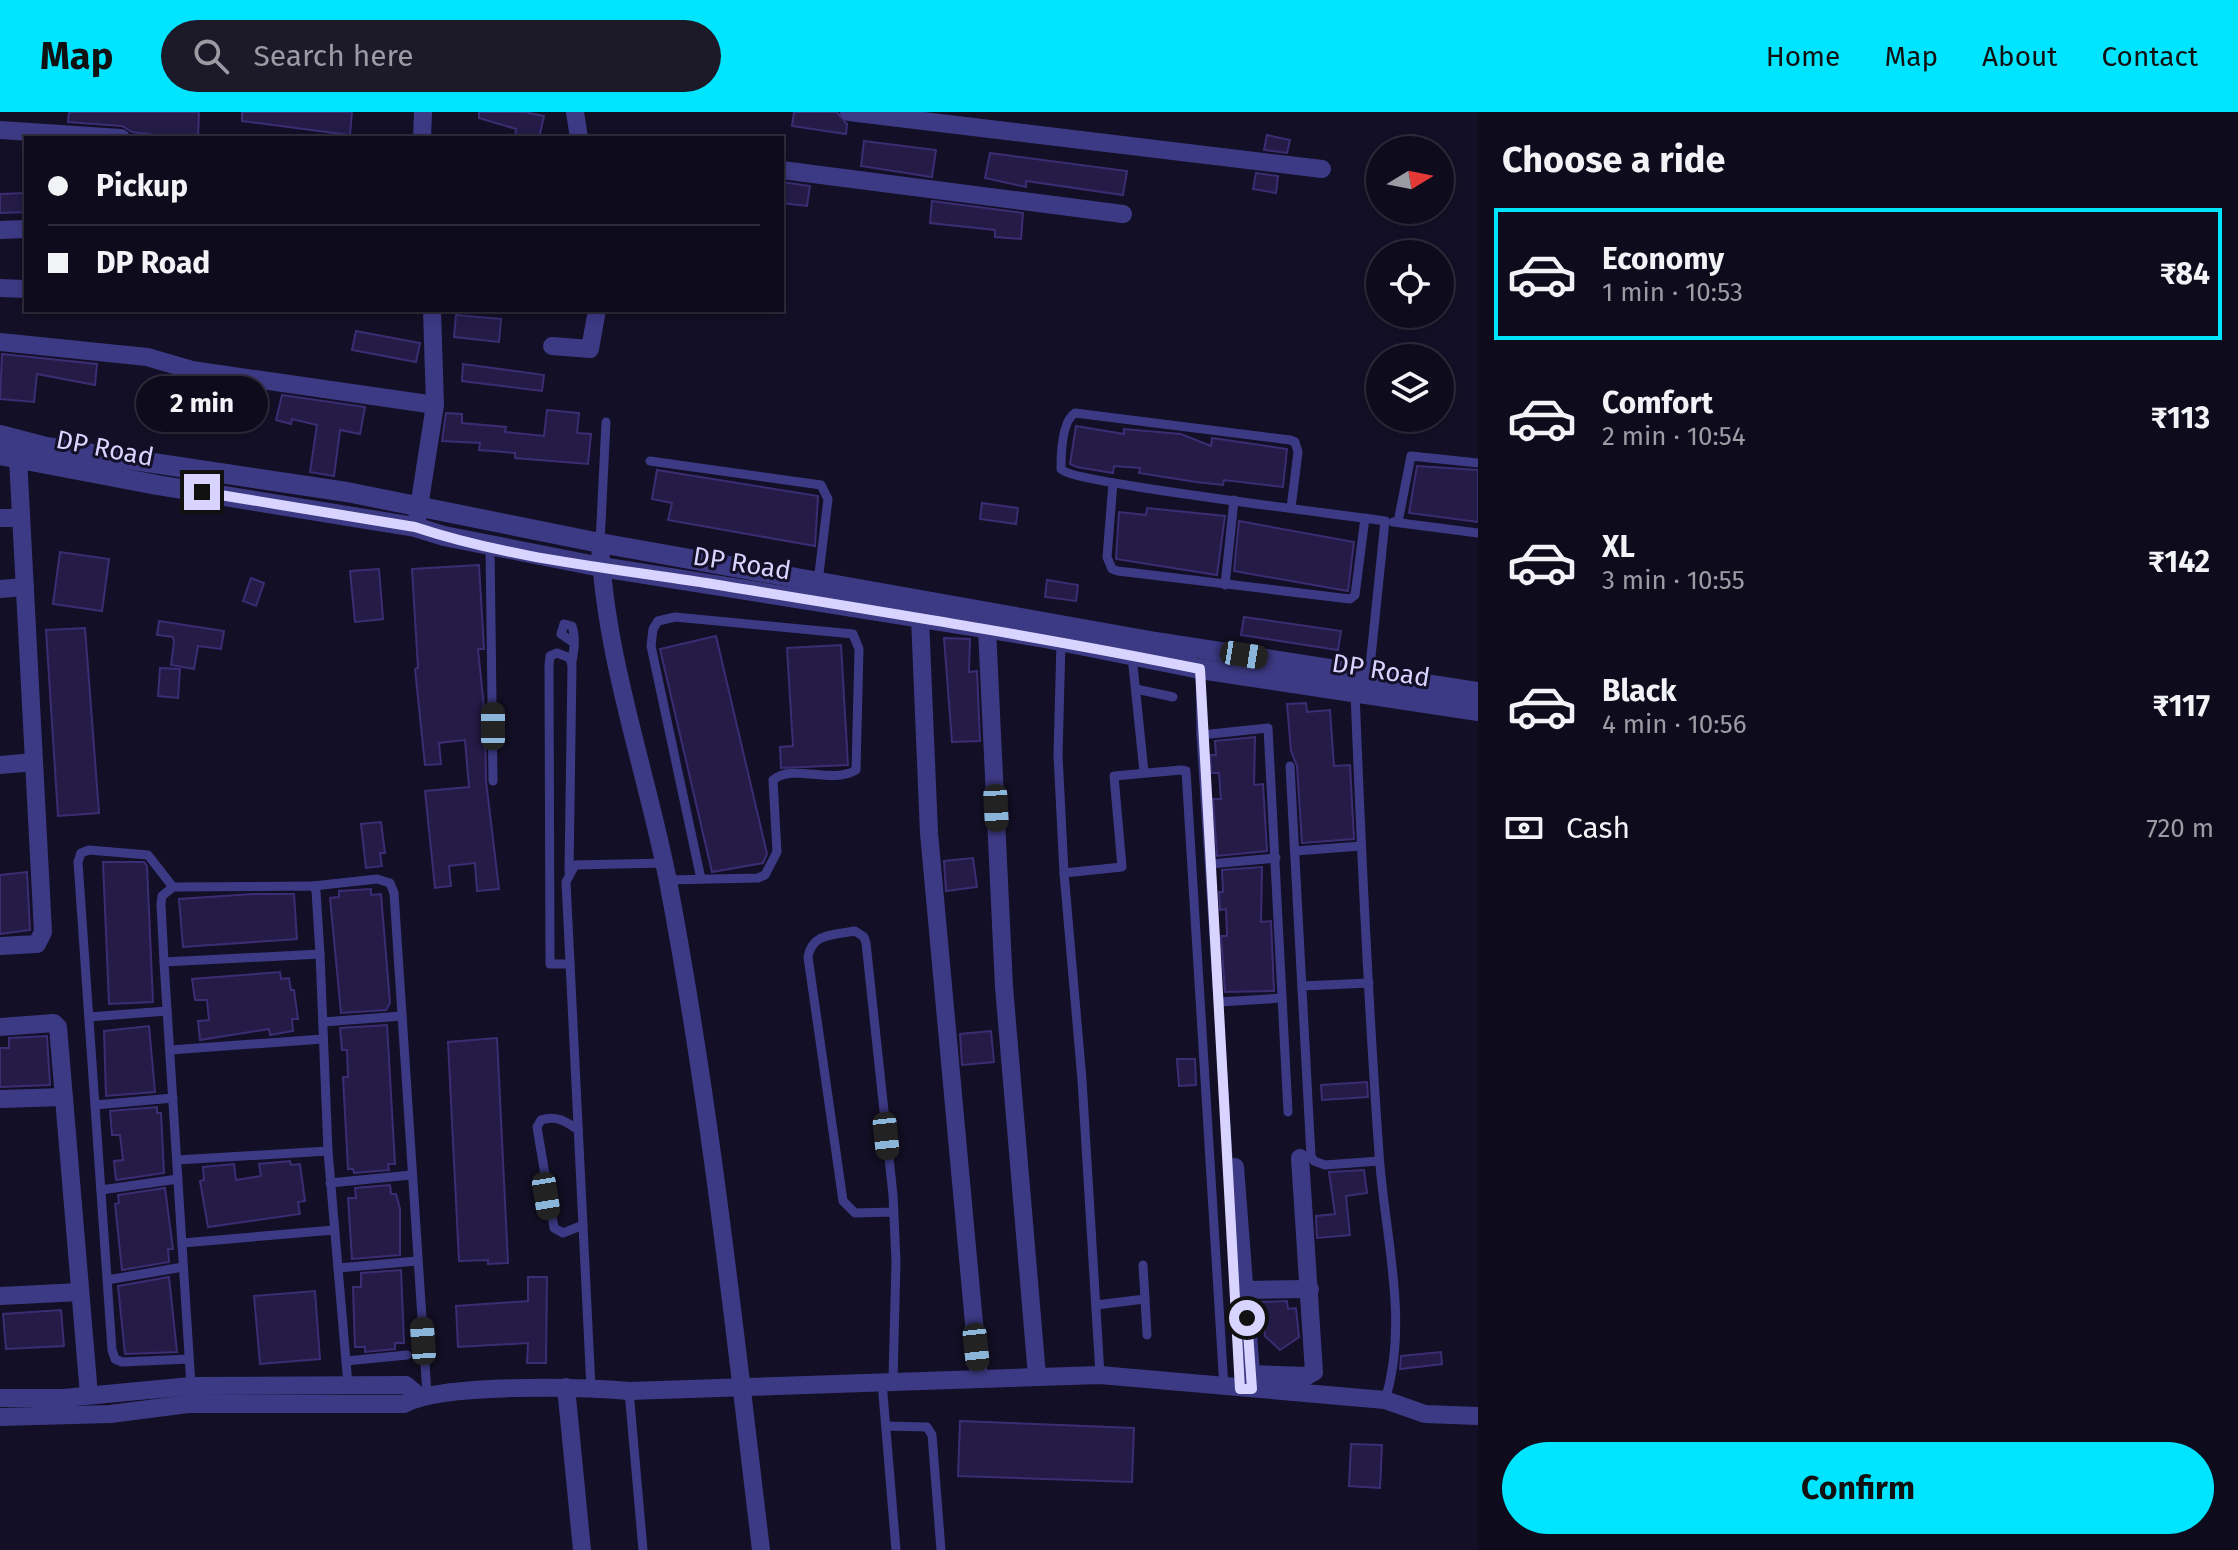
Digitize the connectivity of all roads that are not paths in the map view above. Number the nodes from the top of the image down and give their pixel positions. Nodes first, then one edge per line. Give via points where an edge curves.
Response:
1 (423, 112) edge
2 (575, 112) edge
3 (849, 112) edge
4 (0, 130) edge
5 (91, 136) edge
6 (422, 136) edge
7 (579, 136) edge
8 (1322, 169) dead end
9 (784, 170) edge
10 (1123, 214) dead end
11 (24, 229) edge
12 (0, 230) edge
13 (0, 288) edge
14 (24, 289) edge
15 (432, 312) edge
16 (597, 312) edge
17 (0, 342) edge
18 (552, 346) dead end
19 (435, 405) junction
20 (606, 422) dead end
21 (10, 447) edge
22 (650, 461) dead end
23 (1478, 463) edge
24 (172, 465) junction
25 (1113, 483) junction
26 (172, 487) junction
27 (1234, 500) junction
28 (421, 506) junction
29 (1291, 508) junction
30 (0, 518) edge
31 (21, 518) junction
32 (1365, 518) junction
33 (1385, 521) junction
34 (1398, 522) junction
35 (415, 527) junction
36 (1478, 533) edge
37 (600, 543) junction
38 (490, 546) junction
39 (601, 567) junction
40 (818, 579) junction
41 (1225, 585) junction
42 (25, 587) junction
43 (0, 589) edge
44 (815, 601) junction
45 (920, 618) junction
46 (987, 629) junction
47 (1061, 642) junction
48 (574, 643) dead end
49 (1132, 656) junction
50 (572, 666) junction
51 (1200, 669) junction
52 (1364, 687) junction
53 (1136, 689) junction
54 (1478, 692) edge
55 (1173, 697) dead end
56 (1478, 711) edge
57 (1201, 735) junction
58 (34, 762) junction
59 (0, 765) edge
60 (1290, 766) dead end
61 (1144, 772) junction
62 (493, 781) dead end
63 (1361, 846) junction
64 (1295, 851) junction
65 (1276, 858) junction
66 (1210, 864) junction
67 (569, 872) junction
68 (666, 872) junction
69 (1064, 873) junction
70 (701, 879) junction
71 (313, 886) junction
72 (173, 887) junction
73 (0, 946) edge
74 (320, 954) junction
75 (164, 962) junction
76 (570, 964) junction
77 (1369, 983) junction
78 (1302, 986) junction
79 (1282, 998) junction
80 (1219, 1002) junction
81 (167, 1011) junction
82 (402, 1016) junction
83 (89, 1017) junction
84 (323, 1022) junction
85 (0, 1027) edge
86 (323, 1039) junction
87 (170, 1050) junction
88 (64, 1097) junction
89 (173, 1098) junction
90 (0, 1099) edge
91 (95, 1105) junction
92 (1288, 1112) dead end
93 (578, 1130) junction
94 (328, 1151) junction
95 (1300, 1158) dead end
96 (177, 1160) junction
97 (1379, 1161) junction
98 (1235, 1167) dead end
99 (411, 1175) junction
100 (178, 1179) junction
101 (330, 1183) junction
102 (101, 1190) junction
103 (894, 1212) junction
104 (583, 1225) junction
105 (334, 1230) junction
106 (182, 1243) junction
107 (417, 1261) junction
108 (1143, 1265) dead end
109 (183, 1267) junction
110 (338, 1268) junction
111 (107, 1280) junction
112 (1310, 1289) junction
113 (1244, 1290) junction
114 (80, 1292) junction
115 (0, 1296) edge
116 (1145, 1299) junction
117 (1096, 1305) junction
118 (1147, 1335) dead end
119 (407, 1355) dead end
120 (189, 1359) junction
121 (346, 1361) junction
122 (1100, 1375) junction
123 (1037, 1376) junction
124 (979, 1378) junction
125 (888, 1381) junction
126 (348, 1385) junction
127 (1242, 1385) junction
128 (191, 1386) junction
129 (566, 1387) junction
130 (741, 1387) junction
131 (591, 1388) junction
132 (629, 1391) junction
133 (89, 1395) junction
134 (423, 1395) junction
135 (0, 1398) edge
136 (1385, 1400) junction
137 (1478, 1416) edge
138 (0, 1417) edge
139 (886, 1426) junction
140 (582, 1550) edge
141 (643, 1550) edge
142 (761, 1550) edge
143 (896, 1550) edge
144 (941, 1550) edge

1 - 6 street
2 - 7 street
3 - 8 street
4 - 5 street
9 - 10 street
11 - 12 street
13 - 14 street
15 - 19 street
16 - 18 street via 590,349
17 - 19 street via 147,357 192,370
19 - 28 street
20 - 37 lane
21 - 24 street, DP Road
21 - 26 street, DP Road
21 - 31 street
22 - 40 lane via 821,485 828,499
23 - 34 lane via 1411,456
24 - 26 street
24 - 28 street, DP Road
25 - 27 lane
25 - 29 lane via 1063,473 1070,416 1295,442
25 - 41 lane via 1107,557 1112,569
26 - 35 street, DP Road
27 - 29 lane
27 - 41 lane
28 - 35 street
28 - 37 street, DP Road
29 - 32 lane
30 - 31 street
31 - 42 street
32 - 33 lane
32 - 41 lane via 1355,595 1350,599
33 - 34 lane
33 - 52 lane
34 - 36 lane
35 - 38 street, DP Road
37 - 39 street
37 - 40 street, DP Road
38 - 39 street, DP Road
38 - 62 lane
39 - 44 street, DP Road
39 - 68 street
40 - 44 lane
40 - 52 street, DP Road
42 - 43 street
42 - 58 street
44 - 45 street, DP Road
45 - 46 street, DP Road
45 - 124 street via 929,833
46 - 47 street, DP Road
46 - 123 street via 1004,987
47 - 49 street, DP Road
47 - 69 lane via 1058,755
48 - 50 lane
49 - 51 street, DP Road
49 - 53 lane
50 - 67 lane
50 - 76 lane via 564,654 550,656 550,964
51 - 52 street, DP Road
51 - 57 lane
52 - 54 street, DP Road
52 - 56 street, DP Road
52 - 63 lane
53 - 55 lane
53 - 61 lane
57 - 65 lane via 1268,728
57 - 66 lane
58 - 59 street
58 - 73 street via 42,942
60 - 64 lane
61 - 69 lane via 1114,776 1122,867
61 - 127 lane via 1186,771
63 - 64 lane
63 - 77 lane
64 - 78 lane
65 - 66 lane
65 - 79 lane
66 - 80 lane
67 - 68 lane via 575,865
67 - 76 lane
68 - 70 lane
68 - 130 street via 711,1144
69 - 117 lane
70 - 70 lane via 758,878 771,868 777,852 772,786 777,776 843,776 856,770 859,649 853,634 675,617 658,621 653,629 651,646
71 - 72 lane
71 - 74 lane
71 - 82 lane via 377,879 390,883
72 - 75 lane via 161,904
72 - 83 lane via 148,855 81,853
74 - 75 lane
74 - 84 lane
75 - 81 lane
76 - 93 lane
77 - 78 lane
77 - 97 lane
78 - 97 lane via 1311,1156 1325,1165
79 - 80 lane
79 - 92 lane
80 - 127 lane
81 - 83 lane
81 - 87 lane
82 - 84 lane
82 - 99 lane
83 - 91 lane
84 - 86 lane
85 - 88 street via 56,1025
86 - 87 lane
86 - 94 lane
87 - 89 lane
88 - 90 street
88 - 114 street
89 - 91 lane
89 - 96 lane
91 - 102 lane
93 - 104 lane
93 - 104 lane via 549,1117 537,1127 554,1228 563,1233
94 - 96 lane
94 - 101 lane
95 - 112 street
96 - 100 lane
97 - 136 lane via 1396,1359
98 - 113 street
99 - 101 lane
99 - 107 lane
100 - 102 lane
100 - 106 lane
101 - 105 lane
102 - 111 lane
103 - 103 lane via 855,1213 843,1201 808,957 819,938 855,931 866,943
103 - 125 lane
104 - 131 lane
105 - 106 lane
105 - 110 lane
106 - 109 lane
107 - 110 lane
107 - 134 lane
108 - 116 lane
109 - 111 lane
109 - 120 lane
110 - 121 lane
111 - 120 lane via 115,1359
112 - 113 street
112 - 127 street via 1314,1372
113 - 127 street
114 - 115 street
114 - 133 street
116 - 117 lane
116 - 118 lane
117 - 122 lane
119 - 121 lane
120 - 128 lane
121 - 126 lane
122 - 123 street
122 - 127 street
123 - 124 street
124 - 125 street
125 - 130 street
125 - 139 lane
126 - 128 street
126 - 134 street via 406,1385
127 - 136 street
128 - 133 street
129 - 131 street
129 - 134 street
129 - 140 street
130 - 132 street
130 - 142 street
131 - 132 street
132 - 141 lane
133 - 135 street
134 - 138 street via 404,1404 188,1404 110,1414
136 - 137 street via 1425,1414
139 - 143 lane
139 - 144 lane via 929,1430

